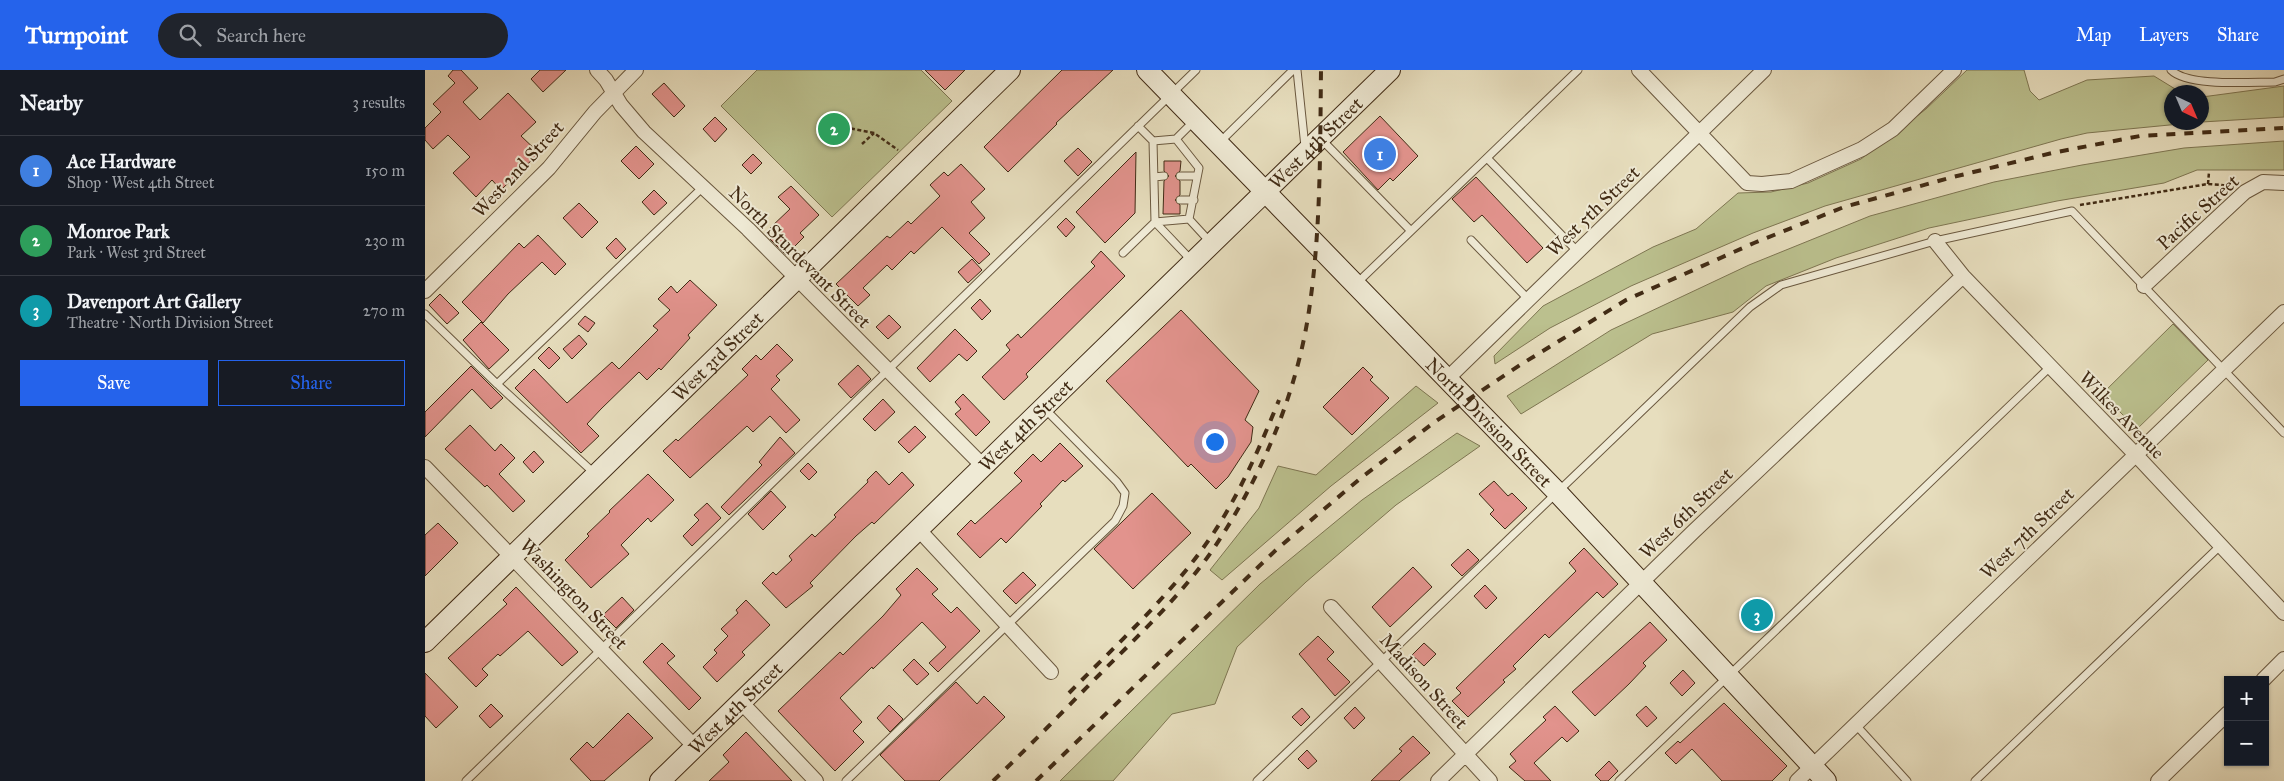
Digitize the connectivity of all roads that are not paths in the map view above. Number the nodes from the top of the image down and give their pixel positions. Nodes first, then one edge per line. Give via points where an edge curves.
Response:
1 (597, 70) edge
2 (636, 70) edge
3 (1010, 70) edge
4 (1147, 70) edge
5 (1196, 70) edge
6 (1293, 70) edge
7 (1297, 70) edge
8 (1390, 70) edge
9 (1578, 70) edge
10 (1639, 70) edge
11 (1764, 70) edge
12 (1954, 70) edge
13 (2171, 70) edge
14 (2284, 79) edge
15 (613, 93) junction
16 (1171, 95) junction
17 (1195, 120) junction
18 (1138, 126) junction
19 (1699, 133) junction
20 (1320, 138) junction
21 (1176, 139) junction
22 (1153, 141) junction
23 (1218, 144) junction
24 (1306, 152) junction
25 (1487, 158) junction
26 (1154, 176) junction
27 (1164, 176) dead end
28 (1180, 176) dead end
29 (1197, 176) junction
30 (2284, 183) edge
31 (703, 187) junction
32 (1265, 191) junction
33 (1154, 199) junction
34 (1163, 199) dead end
35 (1180, 200) dead end
36 (1194, 200) junction
37 (1189, 219) junction
38 (1155, 222) junction
39 (1411, 231) junction
40 (1471, 240) dead end
41 (1935, 241) junction
42 (1212, 244) junction
43 (1578, 252) junction
44 (1123, 253) dead end
45 (1192, 262) junction
46 (1963, 276) junction
47 (797, 278) junction
48 (1356, 284) junction
49 (2144, 286) junction
50 (425, 291) edge
51 (1529, 300) junction
52 (2284, 312) edge
53 (425, 314) edge
54 (2050, 367) junction
55 (2224, 370) junction
56 (887, 371) junction
57 (1448, 378) junction
58 (497, 384) junction
59 (1044, 408) junction
60 (2284, 433) edge
61 (2136, 455) junction
62 (984, 466) junction
63 (425, 467) edge
64 (596, 474) junction
65 (1557, 492) junction
66 (919, 530) junction
67 (2220, 546) junction
68 (512, 556) junction
69 (1641, 583) junction
70 (1331, 606) dead end
71 (2284, 613) edge
72 (1007, 624) junction
73 (425, 642) edge
74 (601, 650) junction
75 (2284, 659) edge
76 (1381, 663) junction
77 (1051, 672) dead end
78 (1728, 676) junction
79 (2267, 676) edge
80 (741, 702) junction
81 (2224, 718) edge
82 (1855, 724) junction
83 (695, 747) junction
84 (1466, 755) junction
85 (1812, 766) junction
86 (466, 781) edge
87 (660, 781) edge
88 (816, 781) edge
89 (846, 781) edge
90 (1257, 781) edge
91 (1439, 781) edge
92 (1490, 781) edge
93 (1619, 781) edge
94 (1797, 781) edge
95 (1826, 781) edge
96 (1907, 781) edge
97 (1975, 781) edge
98 (2157, 781) edge

1 - 15 street, North Sturdevant Street
2 - 15 street, West 2nd Street
3 - 47 main road, West 3rd Street
4 - 16 main road, North Division Street
5 - 16 lane
6 - 23 lane
7 - 24 lane
8 - 20 main road, West 4th Street
9 - 25 lane
10 - 19 street
11 - 19 street, West 5th Street
12 - 19 street via 1893,129 1862,150 1791,181 1747,183
13 - 14 lane via 2201,82 2275,82
15 - 31 street, North Sturdevant Street via 644,132
15 - 50 street, West 2nd Street via 549,168
16 - 17 main road, North Division Street
16 - 18 lane
17 - 21 lane
17 - 23 main road, North Division Street
18 - 22 lane
18 - 56 lane
19 - 43 street, West 5th Street
20 - 24 main road, West 4th Street
20 - 39 lane
21 - 22 lane
21 - 29 lane via 1199,168
22 - 26 lane
23 - 32 main road, North Division Street
24 - 32 main road, West 4th Street
25 - 39 lane
25 - 43 lane
26 - 27 lane
26 - 33 lane
28 - 29 lane
29 - 36 lane
30 - 49 street, Pacific Street via 2263,182 2245,192
31 - 47 street, North Sturdevant Street
31 - 58 lane
32 - 42 main road, West 4th Street
32 - 48 main road, North Division Street
33 - 34 lane
33 - 38 lane
35 - 36 lane
36 - 37 lane
37 - 38 lane
37 - 42 lane
38 - 44 lane
38 - 45 lane
39 - 48 lane
40 - 51 lane
41 - 46 street, Wilkes Avenue
41 - 49 lane via 2072,211
41 - 65 lane via 1781,286 1750,307
42 - 45 main road, West 4th Street
43 - 51 street, West 5th Street
45 - 59 main road, West 4th Street
46 - 54 street, Wilkes Avenue
46 - 69 street, West 6th Street
47 - 56 street, North Sturdevant Street
47 - 64 main road, West 3rd Street
48 - 57 main road, North Division Street
49 - 55 lane
51 - 57 street, West 5th Street
52 - 55 street, West 7th Street
53 - 58 lane
54 - 61 street, Wilkes Avenue
54 - 78 lane
55 - 60 lane
55 - 61 street, West 7th Street
56 - 62 street, North Sturdevant Street
56 - 74 lane
57 - 65 main road, North Division Street
58 - 64 lane
59 - 62 main road, West 4th Street
59 - 72 lane via 1117,482 1125,493 1123,506 1115,520
61 - 67 street, Wilkes Avenue
61 - 82 street, West 7th Street
62 - 66 main road, West 4th Street
63 - 68 street, Washington Street
64 - 68 main road, West 3rd Street
65 - 69 main road, North Division Street
65 - 76 lane
66 - 72 street
66 - 80 main road, West 4th Street
67 - 71 street, Wilkes Avenue
67 - 97 lane
68 - 73 main road, West 3rd Street
68 - 74 street, Washington Street
69 - 78 main road, North Division Street
69 - 84 street, West 6th Street
70 - 76 street, Madison Street
72 - 77 street
72 - 89 lane
74 - 83 street, Washington Street
74 - 86 lane
75 - 79 street
76 - 84 street, Madison Street
76 - 90 lane
78 - 85 main road, North Division Street
78 - 93 lane
80 - 83 main road, West 4th Street
80 - 88 street
81 - 98 street
82 - 85 street, West 7th Street
82 - 96 lane
83 - 87 main road, West 4th Street
84 - 91 street, West 6th Street
84 - 92 street, Madison Street
85 - 94 street, West 7th Street
85 - 95 main road, North Division Street

